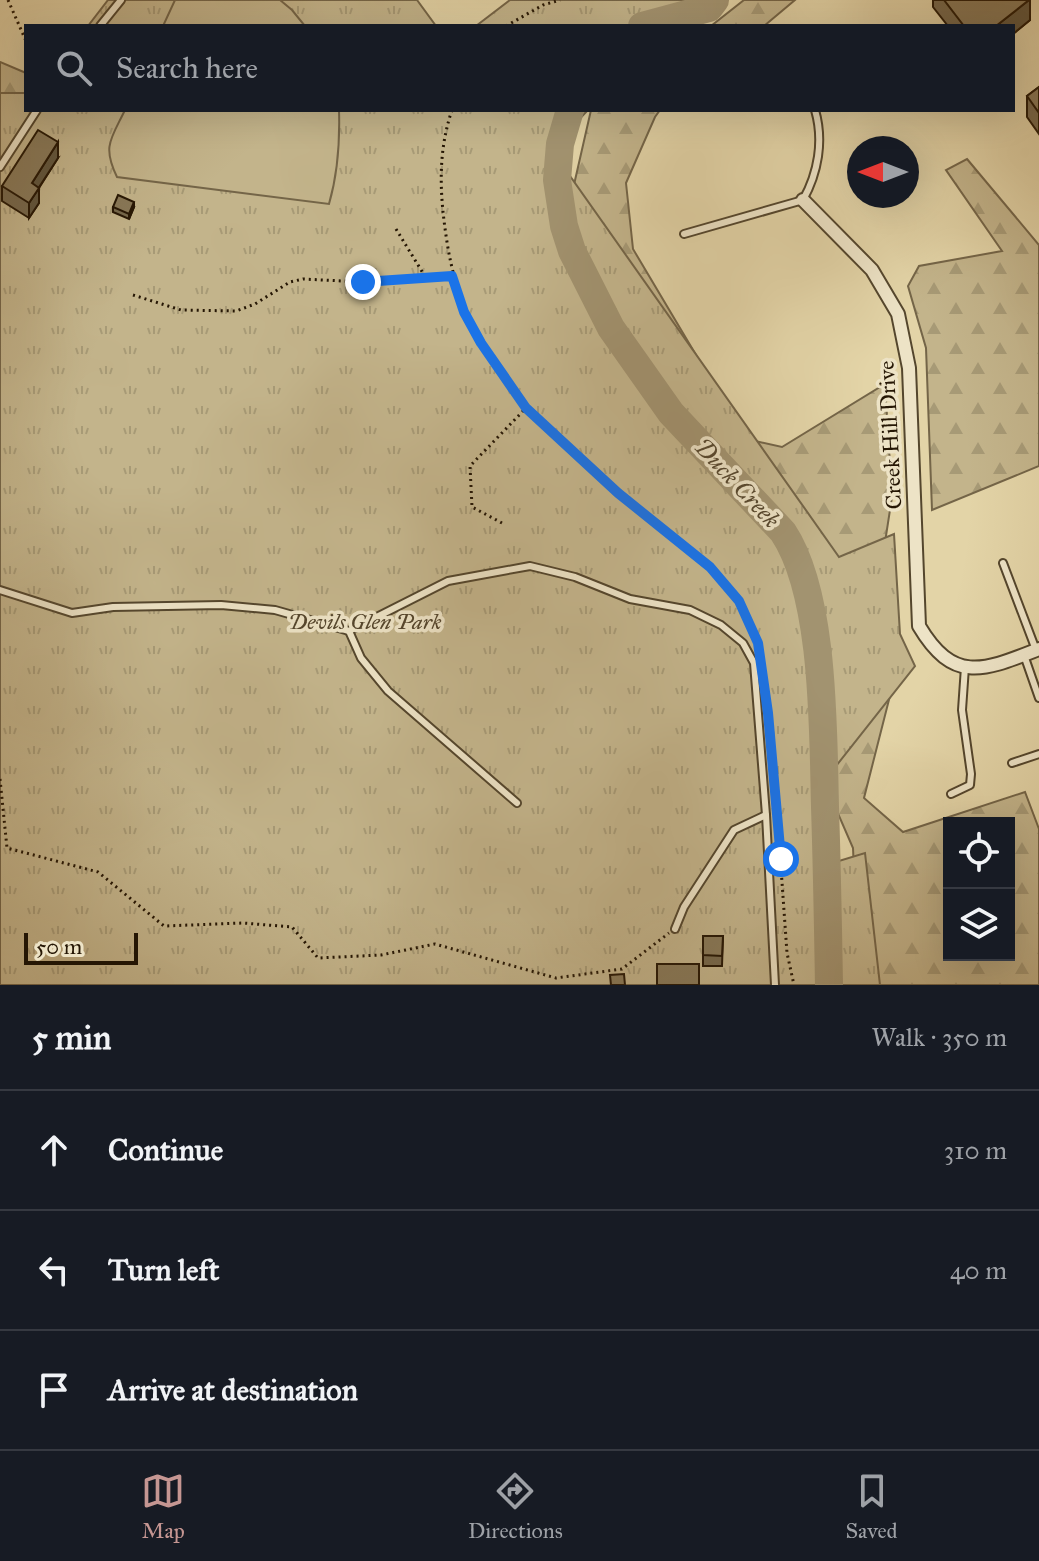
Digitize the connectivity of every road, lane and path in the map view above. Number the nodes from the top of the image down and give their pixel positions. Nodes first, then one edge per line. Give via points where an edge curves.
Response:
1 (8, 0) edge
2 (121, 0) edge
3 (560, 0) edge
4 (102, 24) edge
5 (510, 24) edge
6 (24, 36) edge
7 (36, 112) edge
8 (451, 112) edge
9 (815, 112) edge
10 (0, 167) edge
11 (803, 200) junction
12 (396, 229) dead end
13 (684, 234) dead end
14 (452, 276) junction
15 (426, 278) junction
16 (133, 295) dead end
17 (526, 408) junction
18 (502, 523) dead end
19 (1003, 563) dead end
20 (0, 590) edge
21 (349, 631) junction
22 (1033, 651) edge
23 (760, 657) dead end
24 (965, 667) junction
25 (1039, 698) edge
26 (1039, 754) edge
27 (1012, 763) dead end
28 (0, 779) edge
29 (951, 794) dead end
30 (517, 803) dead end
31 (766, 815) junction
32 (779, 844) dead end
33 (675, 929) joint
34 (775, 985) edge
35 (794, 985) edge

1 - 6 path
2 - 4 lane
3 - 5 path
7 - 10 lane
8 - 14 path via 440,172
9 - 11 lane via 818,160
11 - 13 lane
11 - 24 street, Creek Hill Drive via 872,270 898,314 909,368 919,626 931,646
12 - 15 path
14 - 15 path
14 - 17 path via 481,343
15 - 16 path via 303,279 236,311 181,310
17 - 18 path via 470,466 472,507
17 - 23 path via 618,493 710,567 739,601
19 - 22 lane
20 - 21 lane via 72,613 221,605 275,610
21 - 30 lane via 361,658 388,691
21 - 31 lane via 448,581 530,566 630,599 690,610 743,643 754,663
22 - 24 street via 987,669
22 - 25 lane
24 - 29 lane via 962,710 970,785
26 - 27 lane
28 - 33 path via 7,848 98,872 164,926 292,927 318,958 381,955 435,944 556,978 622,969
31 - 33 lane via 734,830
31 - 34 lane
32 - 35 path

